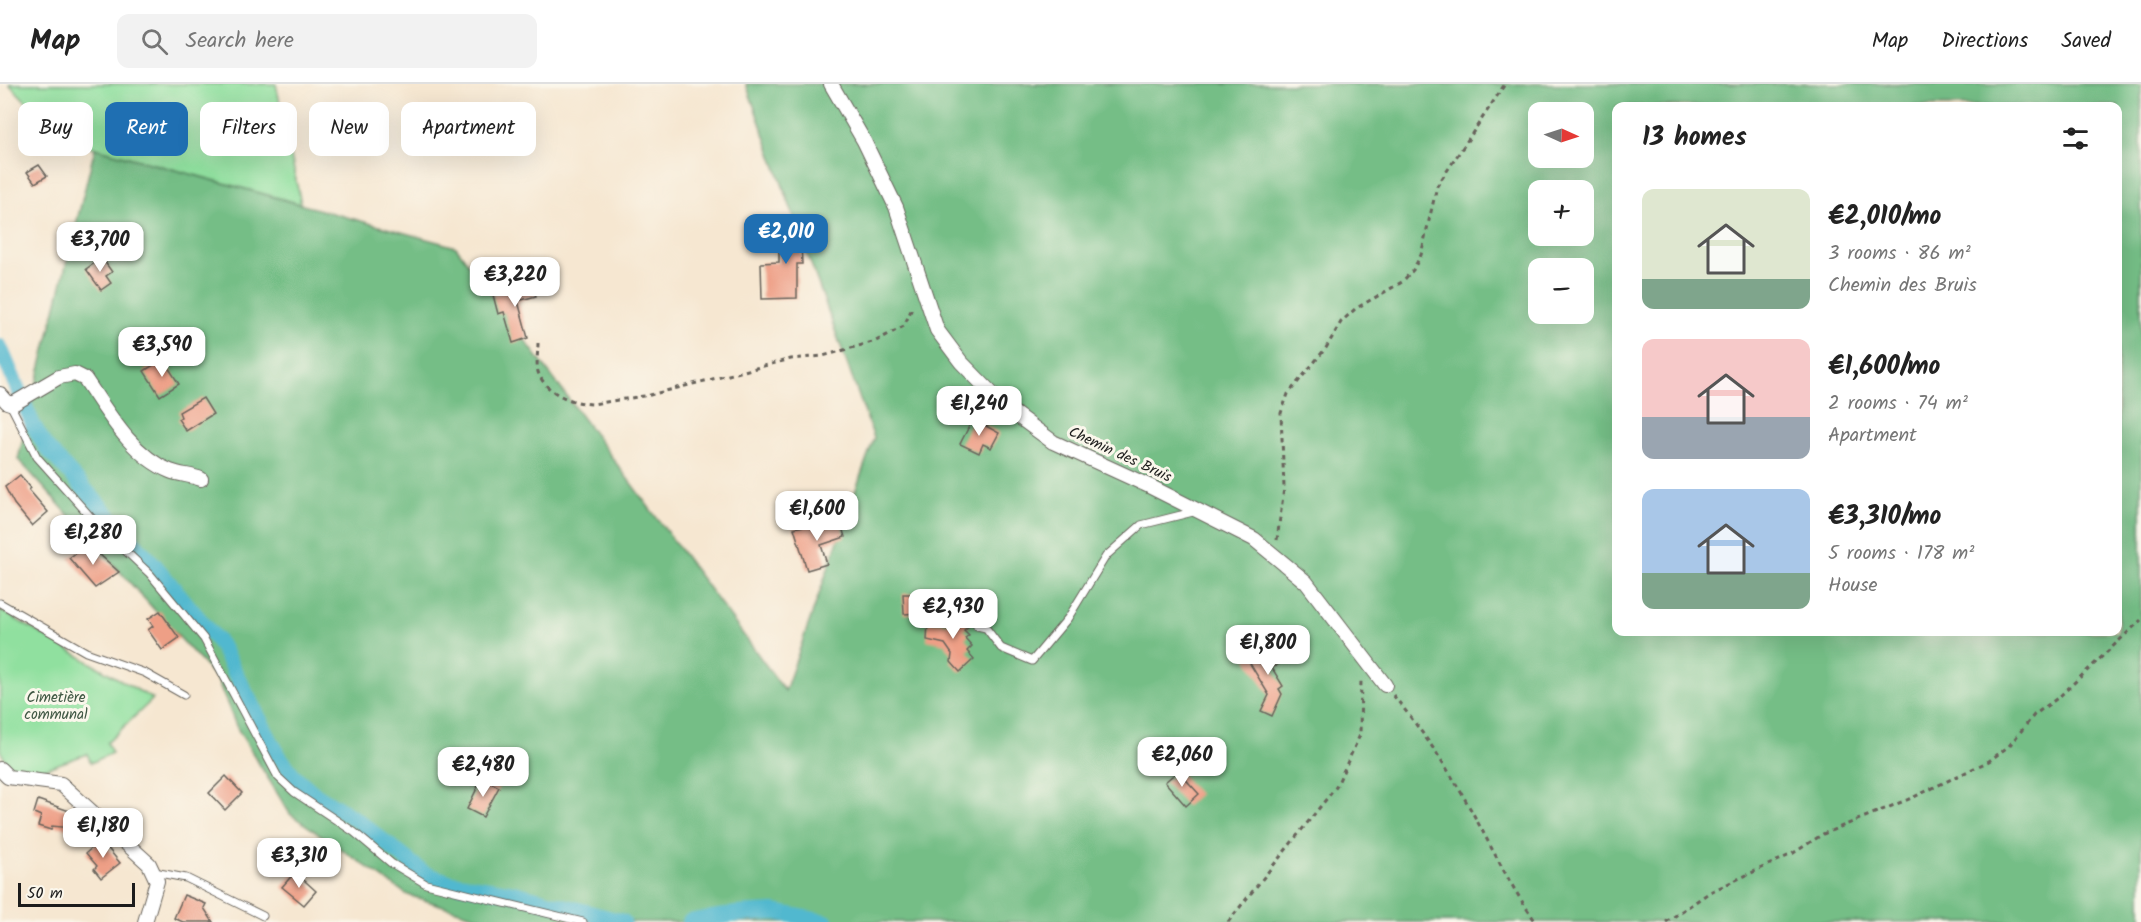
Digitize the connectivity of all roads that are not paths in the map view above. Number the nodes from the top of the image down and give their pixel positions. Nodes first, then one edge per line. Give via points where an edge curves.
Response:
1 (831, 84) edge
2 (9, 400) edge
3 (201, 479) dead end
4 (1200, 511) junction
5 (0, 603) edge
6 (977, 626) dead end
7 (1385, 685) road end
8 (184, 695) dead end
9 (0, 770) edge
10 (154, 872) junction
11 (263, 916) dead end
12 (145, 922) edge
13 (583, 922) edge

1 - 4 street, Chemin des Bruis via 896,207 937,330 961,362 1004,405 1053,442
2 - 3 street via 30,396 59,377 75,374 84,379 144,455 171,471
2 - 13 lane via 37,457 97,524 150,574 204,639 278,777 294,792 426,884
4 - 6 lane via 1141,525 1106,556 1068,618 1032,661 1001,648 986,628
4 - 7 street, Chemin des Bruis via 1254,539 1306,582
5 - 8 lane via 86,652 145,673
9 - 10 street via 8,777 61,784
10 - 11 lane via 186,878
10 - 12 street via 157,881

